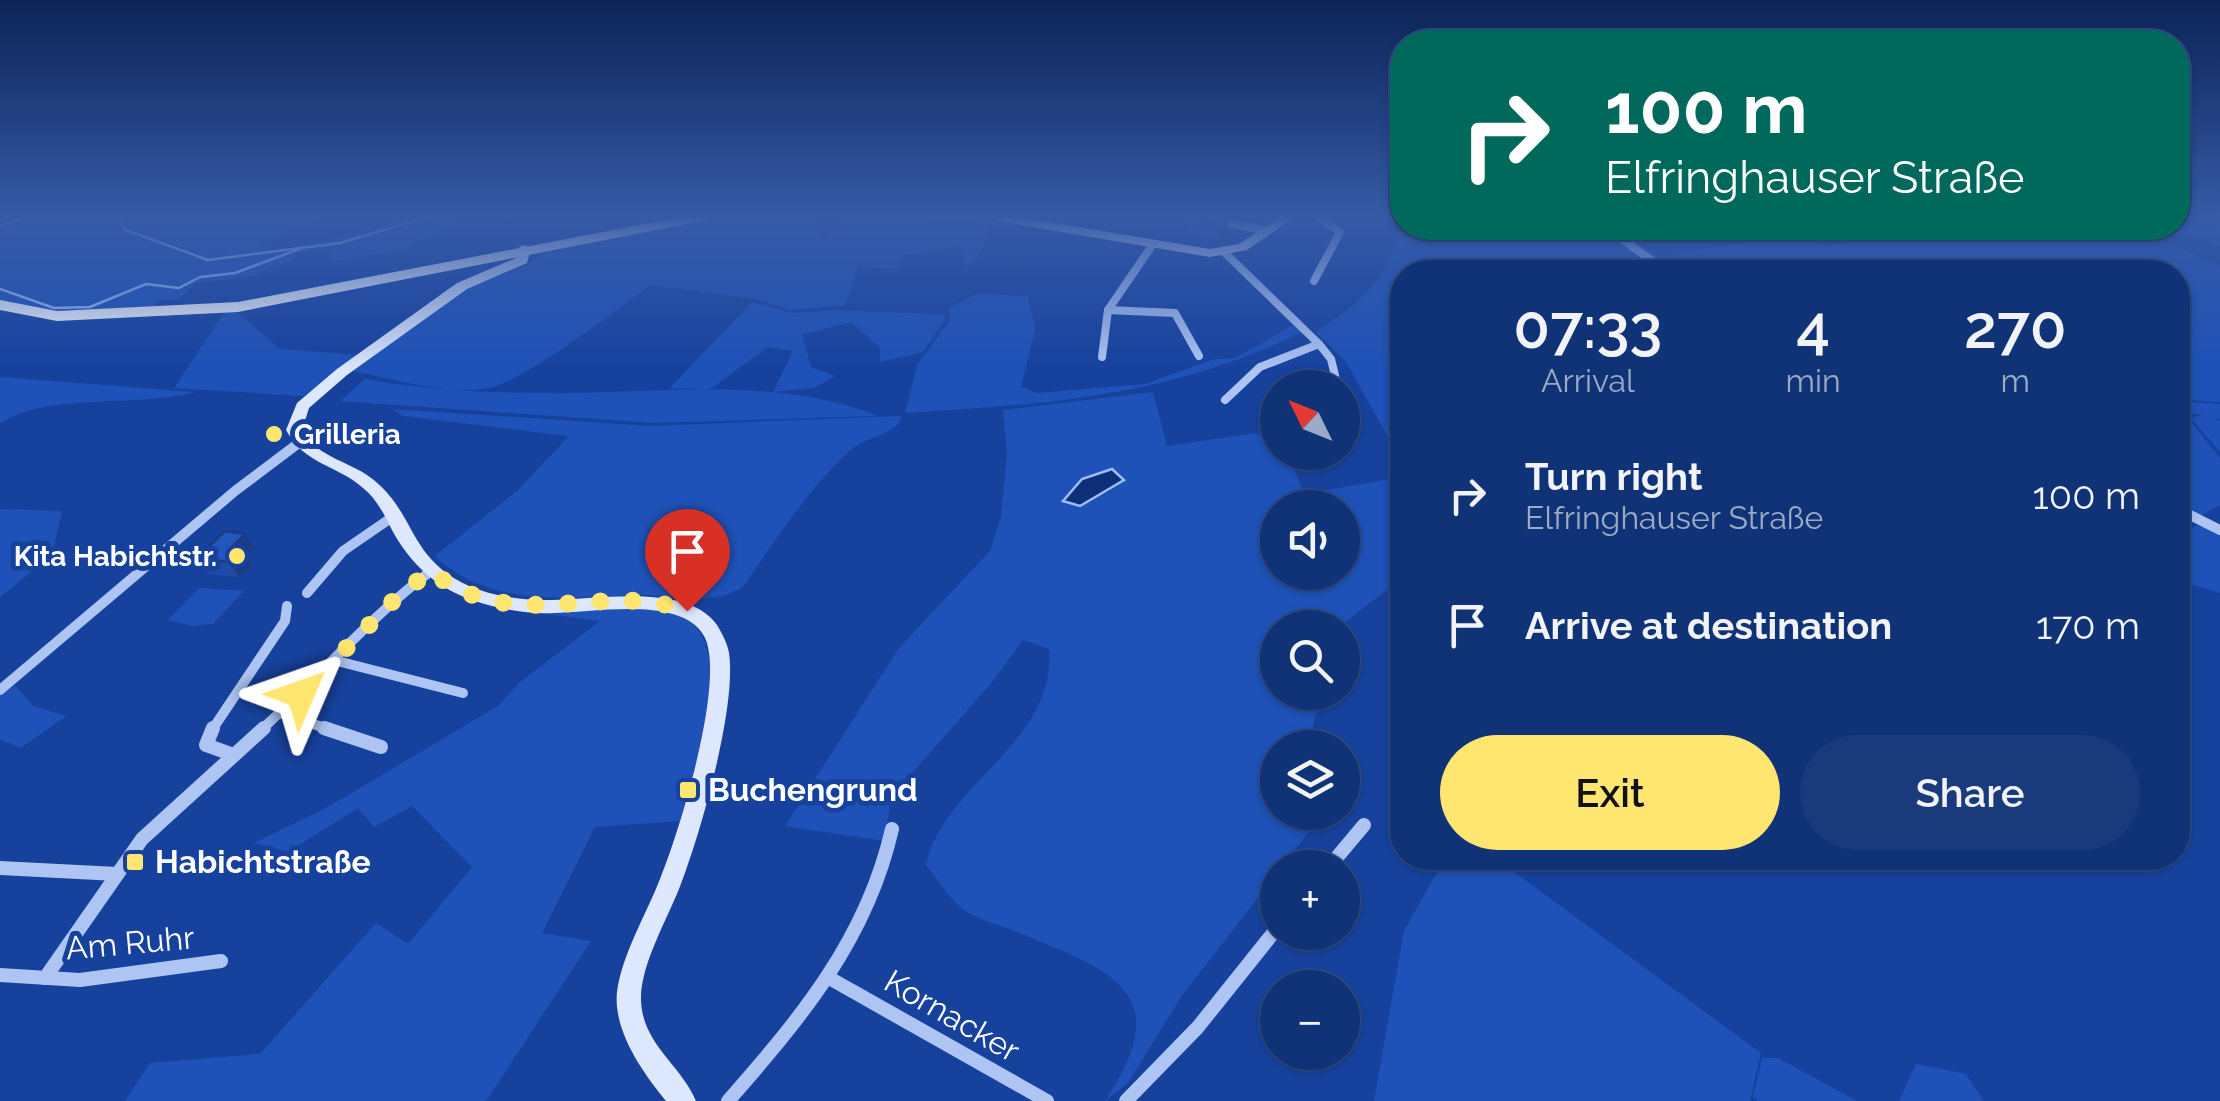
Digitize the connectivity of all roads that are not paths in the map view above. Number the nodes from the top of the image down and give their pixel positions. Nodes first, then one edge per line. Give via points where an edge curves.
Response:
1 (426, 268) edge
2 (503, 268) edge
3 (1136, 268) edge
4 (1241, 268) edge
5 (1321, 268) edge
6 (1314, 281) dead end
7 (0, 305) edge
8 (1108, 310) junction
9 (1319, 344) junction
10 (1199, 356) dead end
11 (1102, 357) dead end
12 (1334, 370) edge
13 (1224, 400) dead end
14 (300, 442) junction
15 (2190, 515) edge
16 (391, 518) junction
17 (2220, 530) edge
18 (431, 571) junction
19 (306, 593) dead end
20 (287, 606) dead end
21 (336, 661) junction
22 (0, 690) edge
23 (463, 693) dead end
24 (280, 714) junction
25 (381, 747) dead end
26 (231, 754) junction
27 (1364, 826) dead end
28 (892, 829) dead end
29 (1343, 850) edge
30 (0, 868) edge
31 (117, 874) junction
32 (1260, 949) edge
33 (221, 962) dead end
34 (0, 975) edge
35 (45, 978) junction
36 (830, 979) junction
37 (683, 1101) edge
38 (728, 1101) edge
39 (1046, 1101) edge
40 (1126, 1101) edge

1 - 7 main road via 238,307 57,316
2 - 14 main road via 462,286 323,386 298,412 294,430
3 - 8 street
4 - 9 street
5 - 6 street
8 - 10 street via 1175,312
8 - 11 street
9 - 12 street
9 - 13 street via 1260,367
14 - 16 main road via 370,484
14 - 22 street
15 - 17 street
16 - 18 main road
16 - 19 street via 343,551
18 - 21 street
18 - 37 main road via 472,594 526,606 666,604 696,616 717,642 720,684 684,841 629,994 641,1046
20 - 26 street via 285,621 206,737 206,745
21 - 23 street
21 - 24 street
24 - 25 street
24 - 26 street
26 - 31 street via 142,838
27 - 29 street
28 - 36 street via 860,928
30 - 31 street
31 - 35 street
32 - 40 street
33 - 35 street, Am Ruhr
34 - 35 street
36 - 38 street
36 - 39 street, Kornacker

